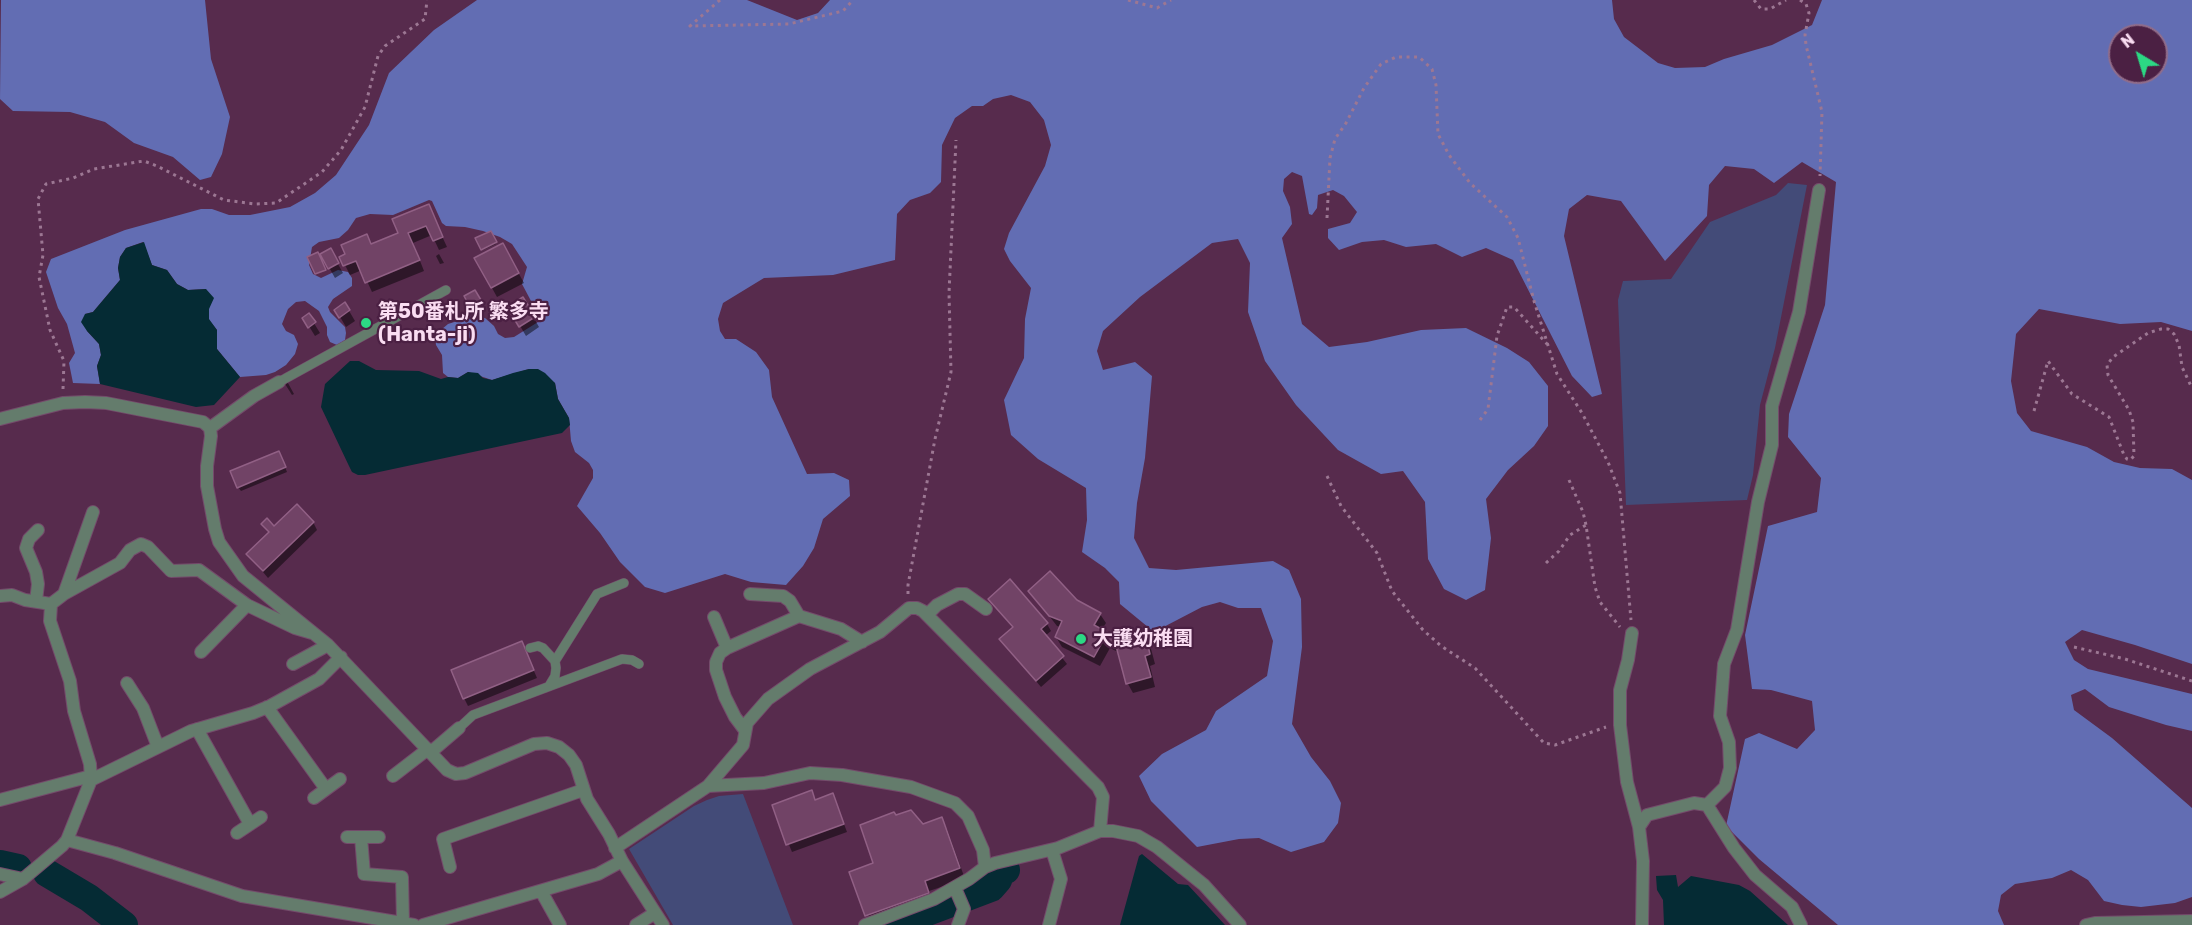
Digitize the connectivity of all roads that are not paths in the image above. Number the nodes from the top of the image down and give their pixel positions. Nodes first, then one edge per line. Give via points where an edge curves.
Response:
1 (1819, 190) road end
2 (446, 290) dead end
3 (279, 382) joint
4 (0, 418) edge
5 (210, 428) junction
6 (93, 512) dead end
7 (38, 530) dead end
8 (624, 583) dead end
9 (64, 594) junction
10 (750, 594) dead end
11 (0, 596) edge
12 (36, 601) junction
13 (51, 604) junction
14 (247, 605) junction
15 (986, 609) dead end
16 (799, 615) junction
17 (927, 615) junction
18 (714, 617) dead end
19 (1632, 633) road end
20 (313, 634) junction
21 (862, 642) junction
22 (328, 645) junction
23 (530, 648) dead end
24 (727, 648) junction
25 (201, 652) dead end
26 (341, 657) junction
27 (555, 661) junction
28 (293, 664) dead end
29 (639, 664) dead end
30 (127, 682) dead end
31 (549, 686) junction
32 (267, 707) junction
33 (459, 728) joint
34 (197, 729) junction
35 (744, 729) junction
36 (158, 747) junction
37 (429, 750) junction
38 (393, 776) dead end
39 (91, 778) junction
40 (339, 779) dead end
41 (708, 786) junction
42 (326, 789) junction
43 (583, 790) junction
44 (314, 798) dead end
45 (0, 800) edge
46 (1707, 805) junction
47 (1639, 827) junction
48 (1100, 831) junction
49 (237, 833) dead end
50 (347, 837) dead end
51 (361, 837) junction
52 (379, 837) dead end
53 (67, 840) junction
54 (615, 848) junction
55 (1052, 850) junction
56 (622, 861) junction
57 (990, 865) junction
58 (450, 867) dead end
59 (0, 874) edge
60 (23, 879) junction
61 (541, 891) junction
62 (0, 892) edge
63 (959, 896) junction
64 (467, 913) junction
65 (655, 913) junction
66 (2192, 921) edge
67 (408, 924) edge
68 (423, 925) edge
69 (474, 925) edge
70 (560, 925) edge
71 (636, 925) edge
72 (663, 925) edge
73 (865, 925) edge
74 (958, 925) edge
75 (1049, 925) edge
76 (1240, 925) edge
77 (1642, 925) edge
78 (1801, 925) edge
79 (2086, 925) edge

1 - 46 street via 1799,312 1772,405 1772,445 1758,502 1737,630 1724,664 1720,716 1729,742 1730,768 1725,787
2 - 3 lane
3 - 5 street
4 - 5 street via 63,403 106,403 191,419
5 - 20 street via 207,486 219,542 243,576
6 - 9 street
7 - 12 street via 28,539 26,548 36,572
8 - 27 lane via 597,594
9 - 13 street
9 - 14 street via 120,563 141,544 171,571 199,570
10 - 16 street via 783,596
11 - 12 street
12 - 13 street
13 - 39 street via 50,621 70,681
14 - 20 street
14 - 25 street
15 - 17 street via 965,594 958,594
16 - 21 street via 841,629
16 - 24 street
17 - 21 street via 909,608
17 - 48 street via 1098,787 1103,797
18 - 24 street
19 - 47 street via 1620,690 1620,726 1627,782
20 - 22 street
21 - 35 street via 810,669 768,699
22 - 26 street
22 - 28 street
23 - 27 lane via 543,648
24 - 35 street via 720,653 716,670 725,697
26 - 32 street via 319,679
26 - 37 street
27 - 31 lane via 555,676
29 - 31 lane via 622,658
30 - 36 street via 143,708
31 - 33 lane via 473,715
32 - 34 street
32 - 42 street
33 - 37 street
34 - 36 street
34 - 49 street via 256,820
35 - 41 street via 742,745
36 - 39 street
37 - 38 street
37 - 43 street via 456,774 534,744 547,743 569,755
39 - 45 street
39 - 53 street
40 - 42 street
41 - 54 street
41 - 57 street via 764,783 810,773 911,787 955,803 968,816
42 - 44 street
43 - 54 street
43 - 58 street via 443,839
46 - 47 street via 1694,803 1647,815
46 - 78 street via 1755,875 1792,907
47 - 77 street
48 - 55 street
48 - 76 street via 1138,836 1156,847 1204,885
50 - 51 street
51 - 52 street
51 - 67 street via 364,874 402,877
53 - 60 street
53 - 67 street via 242,896
54 - 56 street
55 - 57 street
55 - 75 street via 1061,879
56 - 61 street via 598,874
56 - 65 street
57 - 63 street
59 - 60 street
60 - 62 street
61 - 64 street
61 - 70 street
63 - 73 street via 934,899
63 - 74 street via 964,909
64 - 68 street
64 - 69 street
65 - 71 street
65 - 72 street
66 - 79 street

